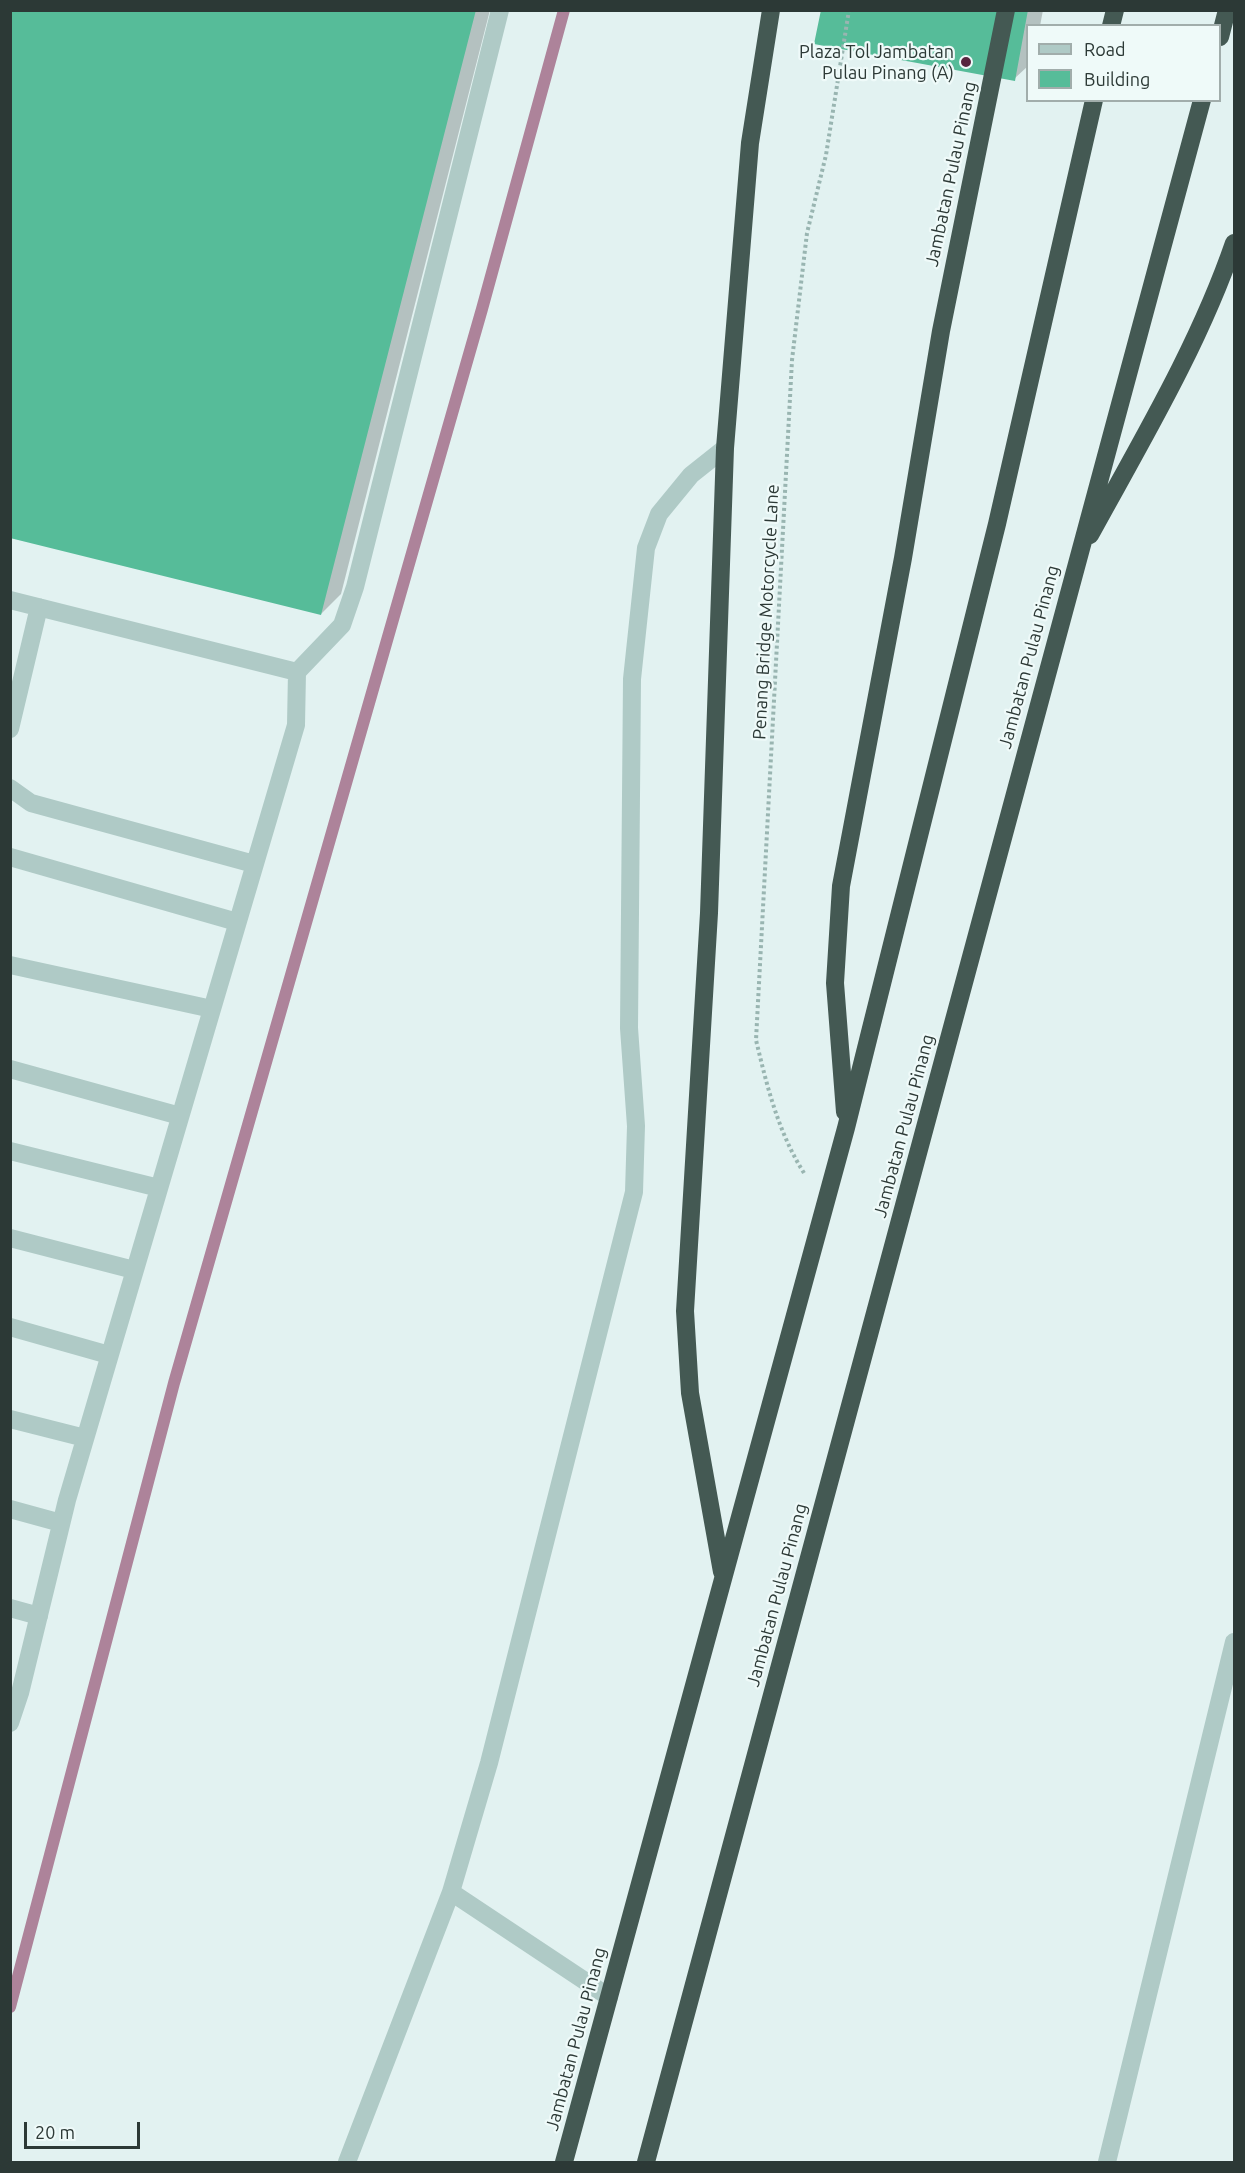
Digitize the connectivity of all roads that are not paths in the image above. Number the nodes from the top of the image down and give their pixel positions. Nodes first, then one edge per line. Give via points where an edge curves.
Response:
1 (500, 10) edge
2 (771, 10) edge
3 (1006, 10) edge
4 (1227, 10) edge
5 (1221, 34) edge
6 (1094, 102) edge
7 (1201, 102) edge
8 (1234, 243) edge
9 (725, 448) junction
10 (1075, 562) junction
11 (10, 600) edge
12 (39, 607) junction
13 (297, 672) junction
14 (10, 729) edge
15 (10, 788) edge
16 (10, 857) edge
17 (254, 864) junction
18 (237, 922) junction
19 (10, 965) edge
20 (212, 1009) junction
21 (10, 1069) edge
22 (180, 1116) junction
23 (846, 1128) junction
24 (10, 1151) edge
25 (159, 1188) junction
26 (10, 1238) edge
27 (134, 1270) junction
28 (10, 1327) edge
29 (109, 1355) junction
30 (10, 1419) edge
31 (85, 1438) junction
32 (10, 1509) edge
33 (61, 1523) junction
34 (723, 1580) junction
35 (10, 1608) edge
36 (39, 1616) junction
37 (1234, 1642) edge
38 (14, 1703) edge
39 (10, 1723) edge
40 (451, 1892) junction
41 (609, 1997) junction
42 (346, 2163) edge
43 (564, 2163) edge
44 (646, 2163) edge
45 (1107, 2163) edge

1 - 13 lane via 355,587 342,625
2 - 9 highway via 750,143
3 - 23 highway, Jambatan Pulau Pinang via 941,331 841,886 835,983
4 - 5 highway
6 - 23 highway, Jambatan Pulau Pinang via 997,524
7 - 10 highway, Jambatan Pulau Pinang
8 - 10 highway via 1221,283 1174,380
9 - 34 highway via 709,914 685,1311 690,1392
9 - 40 lane via 691,475 659,514 646,548 632,679 629,1028 636,1126 634,1192 489,1763
10 - 44 highway, Jambatan Pulau Pinang
11 - 12 lane
12 - 13 lane
12 - 14 lane
13 - 17 lane via 296,725
15 - 17 lane via 31,803
16 - 18 lane
17 - 18 lane
18 - 20 lane
19 - 20 lane
20 - 22 lane
21 - 22 lane
22 - 25 lane
23 - 34 highway, Jambatan Pulau Pinang
24 - 25 lane
25 - 27 lane
26 - 27 lane
27 - 29 lane
28 - 29 lane
29 - 31 lane
30 - 31 lane
31 - 33 lane
32 - 33 lane
33 - 36 lane
34 - 41 highway, Jambatan Pulau Pinang
35 - 36 lane
36 - 38 lane
37 - 45 lane
38 - 39 lane
40 - 41 lane
40 - 42 lane
41 - 43 highway, Jambatan Pulau Pinang

